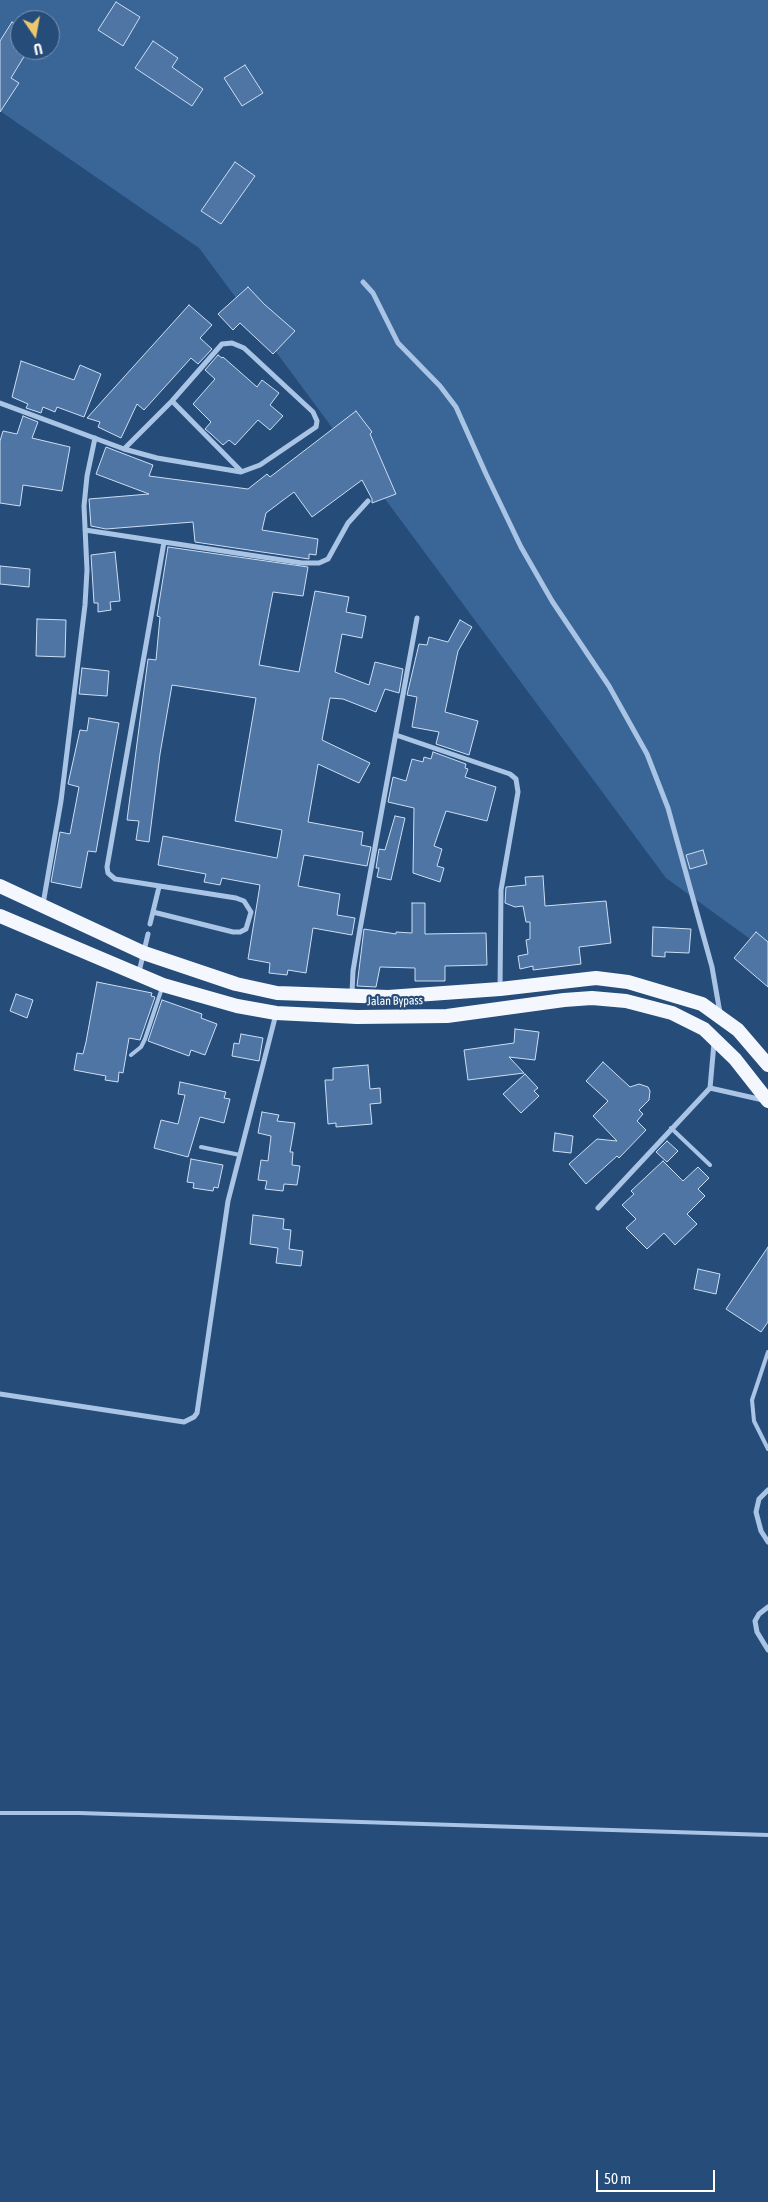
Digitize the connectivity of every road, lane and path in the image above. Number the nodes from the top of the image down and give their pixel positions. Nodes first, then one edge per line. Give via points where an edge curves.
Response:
1 (363, 282) dead end
2 (172, 401) junction
3 (0, 403) edge
4 (95, 438) junction
5 (124, 449) junction
6 (241, 472) junction
7 (368, 501) dead end
8 (85, 530) junction
9 (164, 542) junction
10 (417, 618) dead end
11 (396, 735) junction
12 (0, 886) edge
13 (160, 887) junction
14 (43, 905) junction
15 (153, 912) junction
16 (0, 916) edge
17 (150, 924) dead end
18 (148, 934) dead end
19 (144, 953) junction
20 (138, 975) junction
21 (163, 985) junction
22 (500, 989) junction
23 (352, 996) junction
24 (276, 1013) junction
25 (720, 1016) junction
26 (714, 1038) junction
27 (131, 1055) dead end
28 (768, 1065) edge
29 (710, 1088) junction
30 (768, 1101) edge
31 (671, 1128) junction
32 (202, 1147) dead end
33 (240, 1155) junction
34 (710, 1165) dead end
35 (598, 1208) dead end
36 (768, 1352) edge
37 (0, 1394) edge
38 (768, 1449) edge
39 (768, 1490) edge
40 (768, 1542) edge
41 (768, 1607) edge
42 (768, 1650) edge
43 (0, 1813) edge
44 (768, 1835) edge

1 - 25 street via 373,293 398,343 456,407 521,547 609,686 647,754 668,808 714,975
2 - 5 street
2 - 6 street
2 - 6 street via 222,344 232,343 244,348 313,412 316,427 260,465
3 - 4 street
4 - 5 street
4 - 8 street via 86,476
5 - 6 street
7 - 9 street via 348,522 324,562 302,563
8 - 9 street
8 - 14 street via 85,605
9 - 13 street via 107,867 115,879
10 - 11 street
11 - 22 street via 510,774 516,779 518,792 501,890
11 - 23 street via 360,929
12 - 14 highway, Jalan Bypass
13 - 15 street
13 - 15 street via 244,901 250,912 246,929 233,932
14 - 19 highway, Jalan Bypass
15 - 17 street
16 - 20 highway, Jalan Bypass
18 - 19 street
19 - 20 street
19 - 23 highway, Jalan Bypass via 236,984 277,992
20 - 21 highway, Jalan Bypass
21 - 24 highway, Jalan Bypass via 228,1004
21 - 27 lane via 145,1039
22 - 23 highway, Jalan Bypass via 388,997
22 - 25 highway, Jalan Bypass via 596,978 628,982 681,997 702,1004
24 - 26 highway, Jalan Bypass via 447,1016 592,998 626,1001 672,1013 689,1020
24 - 33 street
25 - 28 highway, Jalan Bypass via 738,1030
26 - 29 street
26 - 30 highway, Jalan Bypass via 750,1076
29 - 30 street
29 - 31 street
31 - 34 lane
31 - 35 street
32 - 33 lane
33 - 37 street via 219,1248 194,1418 184,1422
36 - 38 lane via 752,1400 754,1422
39 - 40 street via 759,1499 756,1512
41 - 42 street via 755,1621 757,1632
43 - 44 lane

